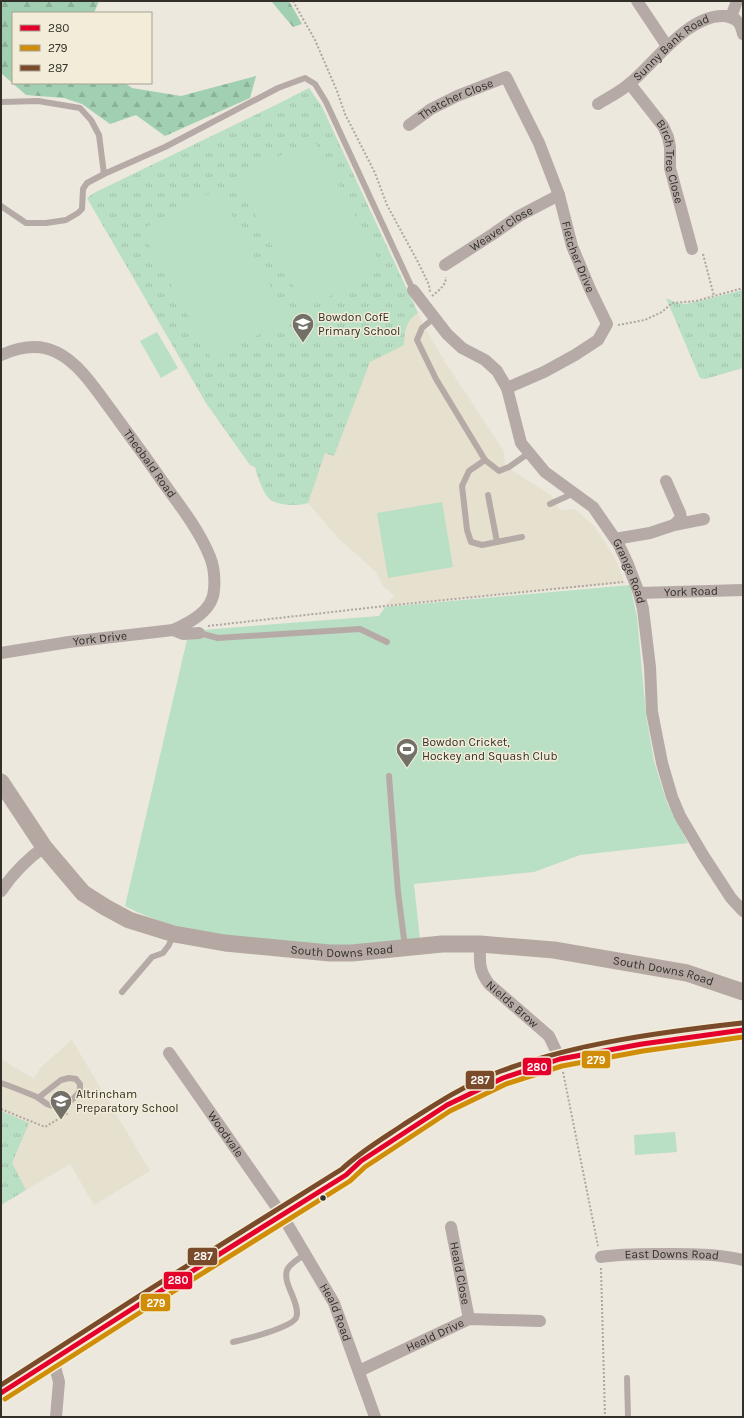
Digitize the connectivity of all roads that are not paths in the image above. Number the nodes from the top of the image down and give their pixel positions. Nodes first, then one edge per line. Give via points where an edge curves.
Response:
1 (637, 1) edge
2 (737, 1) edge
3 (731, 17) junction
4 (743, 34) edge
5 (667, 46) junction
6 (506, 77) joint
7 (630, 84) junction
8 (1, 102) edge
9 (598, 104) dead end
10 (409, 125) dead end
11 (104, 174) junction
12 (558, 195) junction
13 (1, 206) edge
14 (692, 248) road end
15 (445, 265) road end
16 (413, 290) joint
17 (434, 318) junction
18 (1, 355) edge
19 (508, 388) junction
20 (529, 453) junction
21 (485, 460) junction
22 (666, 481) dead end
23 (574, 493) junction
24 (488, 495) dead end
25 (550, 504) dead end
26 (704, 519) dead end
27 (674, 525) junction
28 (522, 537) dead end
29 (615, 539) junction
30 (497, 542) junction
31 (743, 590) edge
32 (639, 593) junction
33 (173, 630) junction
34 (199, 633) joint
35 (387, 642) dead end
36 (1, 653) edge
37 (389, 776) dead end
38 (1, 782) edge
39 (44, 847) junction
40 (1, 891) edge
41 (743, 911) edge
42 (174, 934) junction
43 (480, 944) junction
44 (405, 948) junction
45 (122, 992) dead end
46 (743, 992) edge
47 (743, 1030) edge
48 (169, 1053) dead end
49 (560, 1059) junction
50 (1, 1083) edge
51 (38, 1098) junction
52 (282, 1215) junction
53 (451, 1227) dead end
54 (305, 1254) junction
55 (601, 1257) road end
56 (743, 1260) edge
57 (469, 1319) junction
58 (540, 1321) dead end
59 (234, 1342) dead end
60 (53, 1360) junction
61 (358, 1371) junction
62 (626, 1378) dead end
63 (1, 1393) edge
64 (56, 1417) edge
65 (375, 1417) edge
66 (628, 1417) edge

1 - 5 street
2 - 3 street
3 - 4 street via 738,22
3 - 5 street, Sunny Bank Road via 711,17 698,23
5 - 7 street, Sunny Bank Road
6 - 10 street, Thatcher Close via 457,96 431,109
6 - 12 street, Fletcher Drive via 539,143
7 - 9 street, Sunny Bank Road
7 - 14 street, Birch Tree Close via 663,126 668,137 670,168
8 - 11 lane via 38,101 80,108 91,120 99,135
11 - 13 lane via 87,183 83,189 82,209 66,220 26,222
11 - 16 lane via 278,88 305,78 315,84 326,102
12 - 15 street, Weaver Close via 519,216
12 - 19 street, Fletcher Drive via 572,246 607,324 598,340 544,372
16 - 17 street, Grange Road
17 - 19 street, Grange Road via 446,334 462,348 485,360 497,371
17 - 21 lane via 422,328 417,340 436,379
18 - 33 street, Theobald Road via 32,346 46,347 72,362 98,392 140,449 201,538 211,558 214,592 205,610 193,620
19 - 20 street, Grange Road via 522,443
20 - 21 lane via 509,467 498,471
20 - 23 street, Grange Road via 545,472
21 - 30 lane via 469,472 462,486 467,530 471,542 482,545
22 - 27 street via 681,518
23 - 25 lane
23 - 29 street, Grange Road via 593,507
24 - 30 lane
26 - 27 street
27 - 29 street via 650,533
28 - 30 lane
29 - 32 street, Grange Road
31 - 32 street, York Road
32 - 41 street, Grange Road via 646,624 652,712 672,797 703,855 731,898
33 - 34 street, York Drive via 183,634
33 - 36 street, York Drive
34 - 35 lane via 218,638 360,629
37 - 44 lane
38 - 39 main road, South Downs Road
39 - 40 street via 11,876
39 - 42 main road, South Downs Road via 83,893 129,920
42 - 44 main road, South Downs Road via 330,953
42 - 45 lane via 163,953 152,957
43 - 44 main road, South Downs Road via 442,944
43 - 46 main road, South Downs Road via 554,950 687,973
43 - 49 street, Nields Brow via 480,968 488,984 549,1036
47 - 49 main road
48 - 52 street, Woodvale
49 - 52 main road via 503,1078 447,1105 361,1161 346,1175
50 - 51 lane
51 - 51 lane via 61,1080 76,1079 80,1084 80,1091 68,1103 48,1105
52 - 54 street, Heald Road
52 - 60 main road
53 - 57 street, Heald Close
54 - 59 lane via 287,1271 287,1283 297,1309 295,1320 261,1335
54 - 61 street, Heald Road via 334,1303
55 - 56 street, East Downs Road via 616,1254 681,1254
57 - 58 street, Heald Drive
57 - 61 street, Heald Drive
60 - 63 main road
60 - 64 street via 59,1382
61 - 65 street, Heald Road
62 - 66 lane

